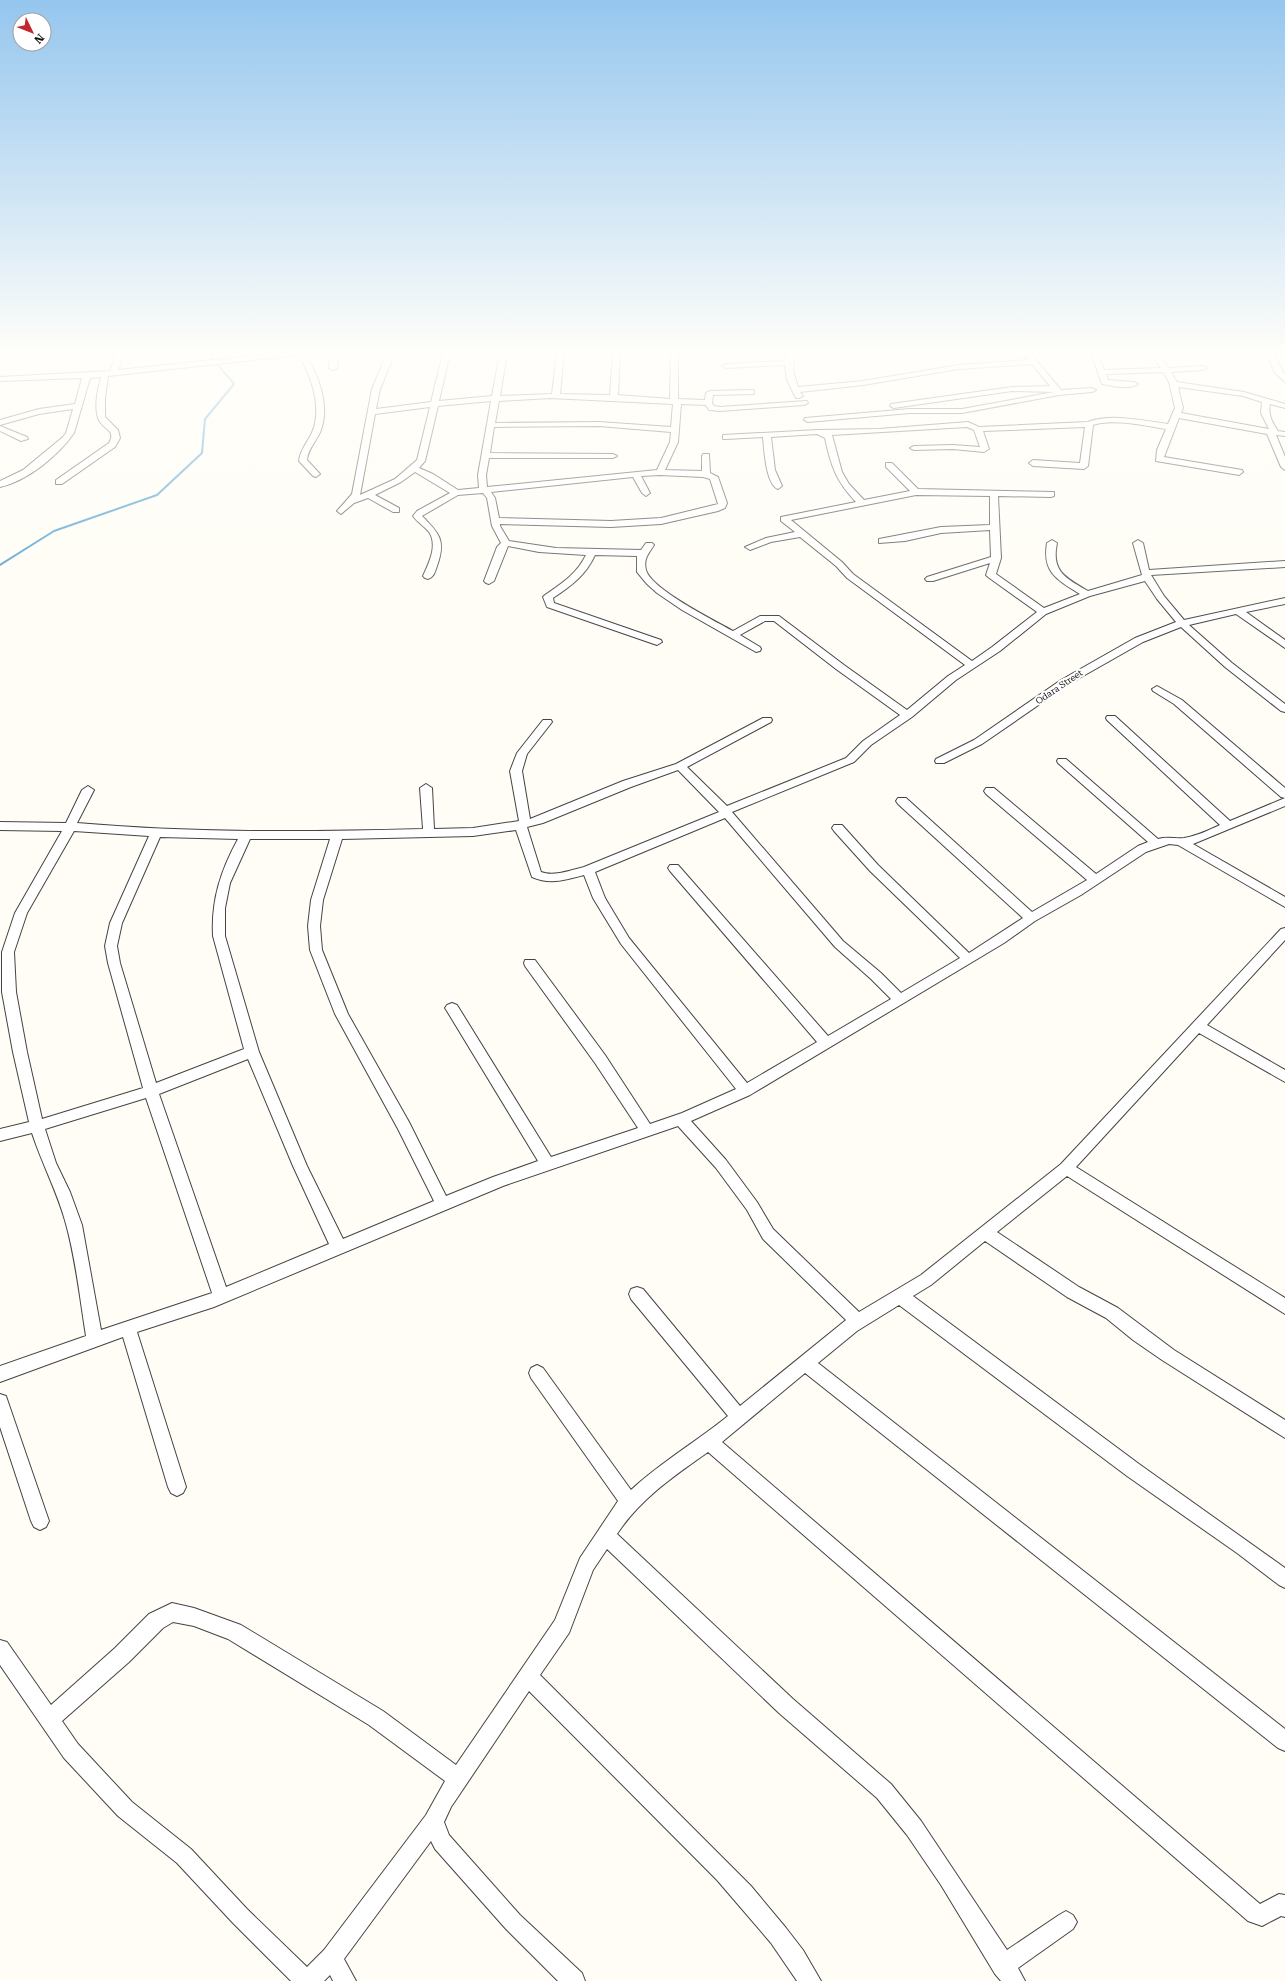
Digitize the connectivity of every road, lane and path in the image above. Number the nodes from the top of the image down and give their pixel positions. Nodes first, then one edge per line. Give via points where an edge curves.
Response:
1 (59, 445) edge
2 (111, 445) edge
3 (309, 445) edge
4 (365, 445) edge
5 (425, 445) edge
6 (487, 445) edge
7 (672, 445) edge
8 (768, 445) edge
9 (831, 445) edge
10 (984, 445) edge
11 (1086, 445) edge
12 (1163, 445) edge
13 (1277, 445) edge
14 (914, 448) dead end
15 (485, 455) junction
16 (612, 456) dead end
17 (706, 456) dead end
18 (1033, 463) dead end
19 (889, 465) dead end
20 (1285, 467) edge
21 (415, 469) junction
22 (660, 472) junction
23 (1239, 472) dead end
24 (316, 474) dead end
25 (706, 475) junction
26 (637, 476) junction
27 (59, 482) dead end
28 (0, 484) edge
29 (778, 486) dead end
30 (488, 491) junction
31 (916, 492) junction
32 (456, 493) junction
33 (646, 493) dead end
34 (994, 493) junction
35 (1051, 494) dead end
36 (369, 495) junction
37 (352, 502) junction
38 (861, 502) junction
39 (396, 510) dead end
40 (341, 511) dead end
41 (496, 521) junction
42 (994, 528) junction
43 (801, 534) junction
44 (882, 541) dead end
45 (506, 543) junction
46 (1052, 543) dead end
47 (1138, 543) dead end
48 (649, 545) dead end
49 (750, 547) dead end
50 (592, 552) junction
51 (642, 554) junction
52 (996, 558) junction
53 (1285, 564) edge
54 (1147, 575) junction
55 (428, 576) dead end
56 (930, 580) dead end
57 (489, 581) dead end
58 (1087, 594) junction
59 (1285, 601) edge
60 (1043, 612) junction
61 (1239, 612) junction
62 (1183, 623) junction
63 (733, 635) junction
64 (657, 642) dead end
65 (1285, 645) edge
66 (756, 649) dead end
67 (971, 665) junction
68 (1157, 689) dead end
69 (1285, 709) edge
70 (908, 715) junction
71 (1111, 718) dead end
72 (767, 720) dead end
73 (547, 722) dead end
74 (940, 760) dead end
75 (1062, 761) dead end
76 (680, 766) junction
77 (426, 788) dead end
78 (88, 790) dead end
79 (990, 791) dead end
80 (1285, 794) edge
81 (902, 801) dead end
82 (1285, 802) edge
83 (726, 812) junction
84 (523, 824) junction
85 (0, 826) edge
86 (1229, 826) junction
87 (70, 827) junction
88 (838, 828) dead end
89 (156, 833) junction
90 (429, 834) junction
91 (246, 835) junction
92 (337, 835) junction
93 (1181, 842) junction
94 (1156, 843) junction
95 (674, 868) dead end
96 (588, 870) junction
97 (1095, 880) junction
98 (1285, 903) edge
99 (1032, 918) junction
100 (1285, 932) edge
101 (968, 959) junction
102 (530, 963) dead end
103 (899, 1000) junction
104 (452, 1008) dead end
105 (1197, 1025) junction
106 (826, 1043) junction
107 (252, 1052) junction
108 (1285, 1077) edge
109 (745, 1090) junction
110 (151, 1091) junction
111 (680, 1119) junction
112 (37, 1126) junction
113 (647, 1130) junction
114 (0, 1135) edge
115 (547, 1164) junction
116 (1066, 1168) junction
117 (443, 1205) junction
118 (985, 1233) junction
119 (340, 1248) junction
120 (637, 1294) dead end
121 (221, 1296) junction
122 (900, 1296) junction
123 (1285, 1307) edge
124 (858, 1322) junction
125 (128, 1328) junction
126 (95, 1340) junction
127 (806, 1364) junction
128 (537, 1373) dead end
129 (0, 1374) edge
130 (0, 1402) edge
131 (739, 1417) junction
132 (1285, 1430) edge
133 (709, 1442) junction
134 (177, 1486) dead end
135 (630, 1503) junction
136 (40, 1521) dead end
137 (605, 1535) junction
138 (1285, 1579) edge
139 (0, 1649) edge
140 (528, 1677) junction
141 (49, 1720) junction
142 (1285, 1740) edge
143 (458, 1779) junction
144 (433, 1822) junction
145 (1285, 1906) edge
146 (1066, 1922) dead end
147 (332, 1958) junction
148 (1009, 1973) edge
149 (307, 1981) edge
150 (345, 1981) edge
151 (574, 1981) edge
152 (810, 1981) edge

1 - 28 street via 8,482
2 - 27 street
3 - 24 street via 303,461
4 - 37 street via 356,494
5 - 21 street via 421,461
6 - 15 street
7 - 22 street
8 - 29 street via 771,470
9 - 38 street via 835,468 841,480
10 - 14 street via 984,450 953,447
11 - 18 street via 1084,466
12 - 23 street via 1159,459
13 - 20 street
15 - 16 street
15 - 30 street via 482,475 483,487
17 - 25 street
19 - 31 street
21 - 32 street
21 - 36 street
22 - 25 street
22 - 26 street
25 - 41 street via 714,477 722,506 654,521 611,524
26 - 30 street via 576,480
26 - 33 street
30 - 32 street
30 - 41 street
31 - 34 street
31 - 38 street
32 - 55 street via 417,516 434,533 436,541 434,561
34 - 35 street
34 - 42 street
36 - 37 street
36 - 39 street
37 - 40 street
38 - 43 street via 784,519
41 - 45 street via 496,526
42 - 44 street via 941,530
42 - 52 street
43 - 49 street via 769,540
43 - 67 street via 850,576
45 - 50 street via 522,547
45 - 57 street via 502,547
46 - 58 street via 1050,559 1053,569
47 - 54 street
48 - 51 street
50 - 51 street
50 - 64 street via 579,574 548,596 550,604
51 - 63 street via 640,566 643,574 656,586 683,607
52 - 56 street
52 - 60 street via 991,575
53 - 54 street
54 - 58 street
54 - 62 street via 1163,600
58 - 60 street
59 - 61 street, Odara Street
60 - 67 street
61 - 62 street, Odara Street
61 - 65 street
62 - 69 street via 1238,672
62 - 74 street, Odara Street via 1139,640 1093,665 978,742
63 - 66 street
63 - 70 street via 763,618 776,618
67 - 70 street
68 - 80 street via 1178,702
70 - 83 street via 867,743 850,760
71 - 86 street
72 - 76 street
73 - 84 street via 522,752 516,771
75 - 94 street
76 - 83 street
76 - 84 street
77 - 90 street
78 - 87 street
79 - 97 street
81 - 99 street
82 - 86 street
83 - 96 street
83 - 103 street via 821,924
84 - 90 street via 473,832
84 - 96 street via 536,874 545,878 562,877
85 - 87 street
86 - 93 street via 1194,840
87 - 89 street
87 - 112 street via 21,913 8,952 9,992
88 - 101 street via 874,868
89 - 91 street
89 - 110 street via 116,923 111,946
90 - 92 street
91 - 92 street
91 - 107 street via 224,882 217,918 219,936
92 - 117 street via 317,900 314,926 316,950 342,1014 404,1126
93 - 94 street via 1169,840
93 - 98 street
94 - 97 street via 1142,849
95 - 106 street
96 - 109 street via 599,898 625,941
97 - 99 street
99 - 101 street
100 - 105 street
101 - 103 street
102 - 113 street via 600,1059
103 - 106 street
104 - 115 street
105 - 108 street
105 - 116 street
106 - 109 street
107 - 110 street
107 - 119 street via 303,1173
109 - 111 street
110 - 112 street
110 - 121 street
111 - 113 street
111 - 124 street via 721,1164 752,1206 768,1234
112 - 114 street
112 - 126 street via 74,1225
113 - 115 street
115 - 117 street
116 - 118 street
116 - 123 street
117 - 119 street
118 - 122 street via 926,1280
118 - 132 street via 1073,1292 1112,1313 1168,1356
119 - 121 street
120 - 131 street
121 - 125 street
122 - 124 street
122 - 138 street via 1133,1470
124 - 127 street
125 - 126 street
125 - 134 street
126 - 129 street
127 - 131 street
127 - 142 street
128 - 135 street
130 - 136 street
131 - 133 street
133 - 135 street via 659,1476
133 - 145 street via 1251,1911 1262,1915 1279,1905
135 - 137 street
137 - 140 street via 586,1564 562,1626
137 - 148 street via 786,1706 884,1791 918,1834
139 - 141 street
140 - 143 street
140 - 152 street via 698,1845 764,1915
141 - 143 street via 156,1621 172,1612 234,1632 376,1718
141 - 149 street via 71,1751 125,1809 184,1856 240,1916
143 - 144 street
144 - 147 street
144 - 151 street via 442,1842 513,1922
146 - 148 street
147 - 149 street
147 - 150 street

